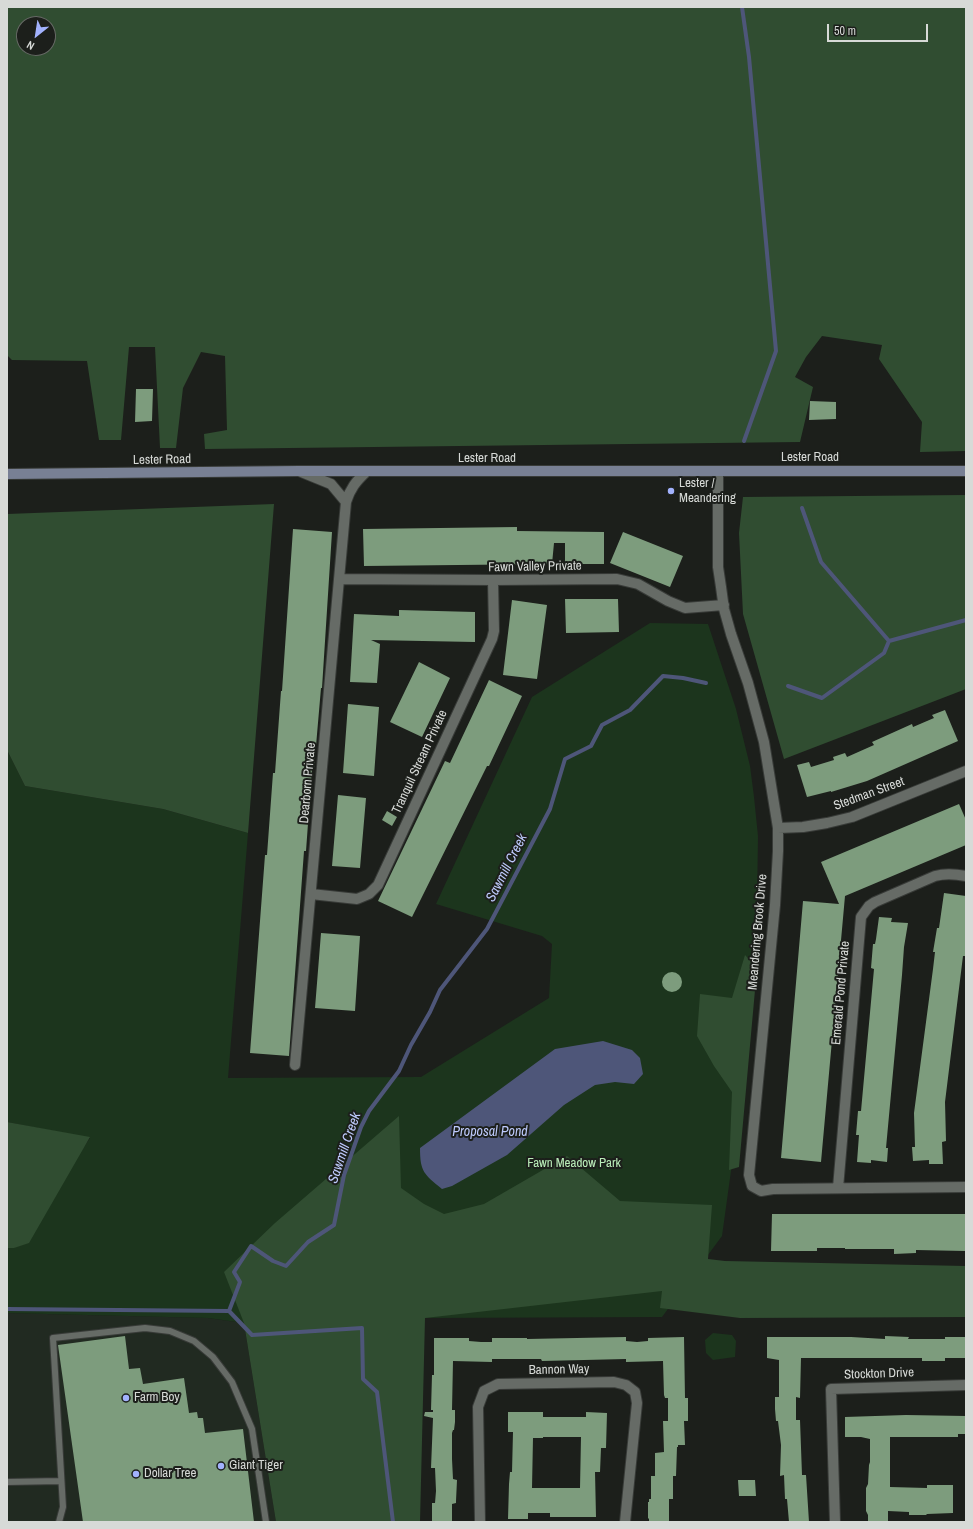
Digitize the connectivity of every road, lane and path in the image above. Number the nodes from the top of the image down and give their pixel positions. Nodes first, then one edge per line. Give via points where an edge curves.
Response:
1 (367, 471) junction
2 (966, 471) edge
3 (299, 472) junction
4 (718, 472) junction
5 (7, 474) edge
6 (346, 502) junction
7 (340, 578) junction
8 (493, 580) junction
9 (724, 605) junction
10 (966, 771) edge
11 (778, 828) junction
12 (966, 876) edge
13 (311, 894) junction
14 (295, 1065) dead end
15 (966, 1187) edge
16 (838, 1188) junction
17 (966, 1385) edge
18 (60, 1481) junction
19 (7, 1482) edge
20 (59, 1522) edge
21 (266, 1522) edge
22 (480, 1522) edge
23 (625, 1522) edge
24 (835, 1522) edge

1 - 3 main road, Lester Road
1 - 4 main road, Lester Road
1 - 6 street, Dearborn Private via 352,487
2 - 4 main road, Lester Road
3 - 5 main road, Lester Road
3 - 6 street via 330,484
4 - 9 street, Meandering Brook Drive via 718,567
6 - 7 street, Dearborn Private
7 - 8 street, Fawn Valley Private
7 - 13 street, Dearborn Private
8 - 9 street, Fawn Valley Private via 617,579 638,584 668,602 685,608
8 - 13 street, Tranquil Stream Private via 492,639 378,885 369,894 357,899
9 - 11 street, Meandering Brook Drive via 764,742
10 - 11 street, Stedman Street via 852,817 821,824
11 - 16 street, Meandering Brook Drive via 775,905 749,1175 752,1186 761,1191
12 - 16 street, Emerald Pond Private via 935,876 875,902 861,917
13 - 14 street, Dearborn Private
15 - 16 street, Meandering Brook Drive
17 - 24 street, Stockton Drive via 831,1389
18 - 19 lane
18 - 20 lane via 63,1507
18 - 21 lane via 53,1338 145,1328 170,1331 194,1341 213,1357 232,1382 252,1429
22 - 23 street, Bannon Way via 478,1407 484,1391 498,1384 614,1382 626,1385 635,1392 637,1403

